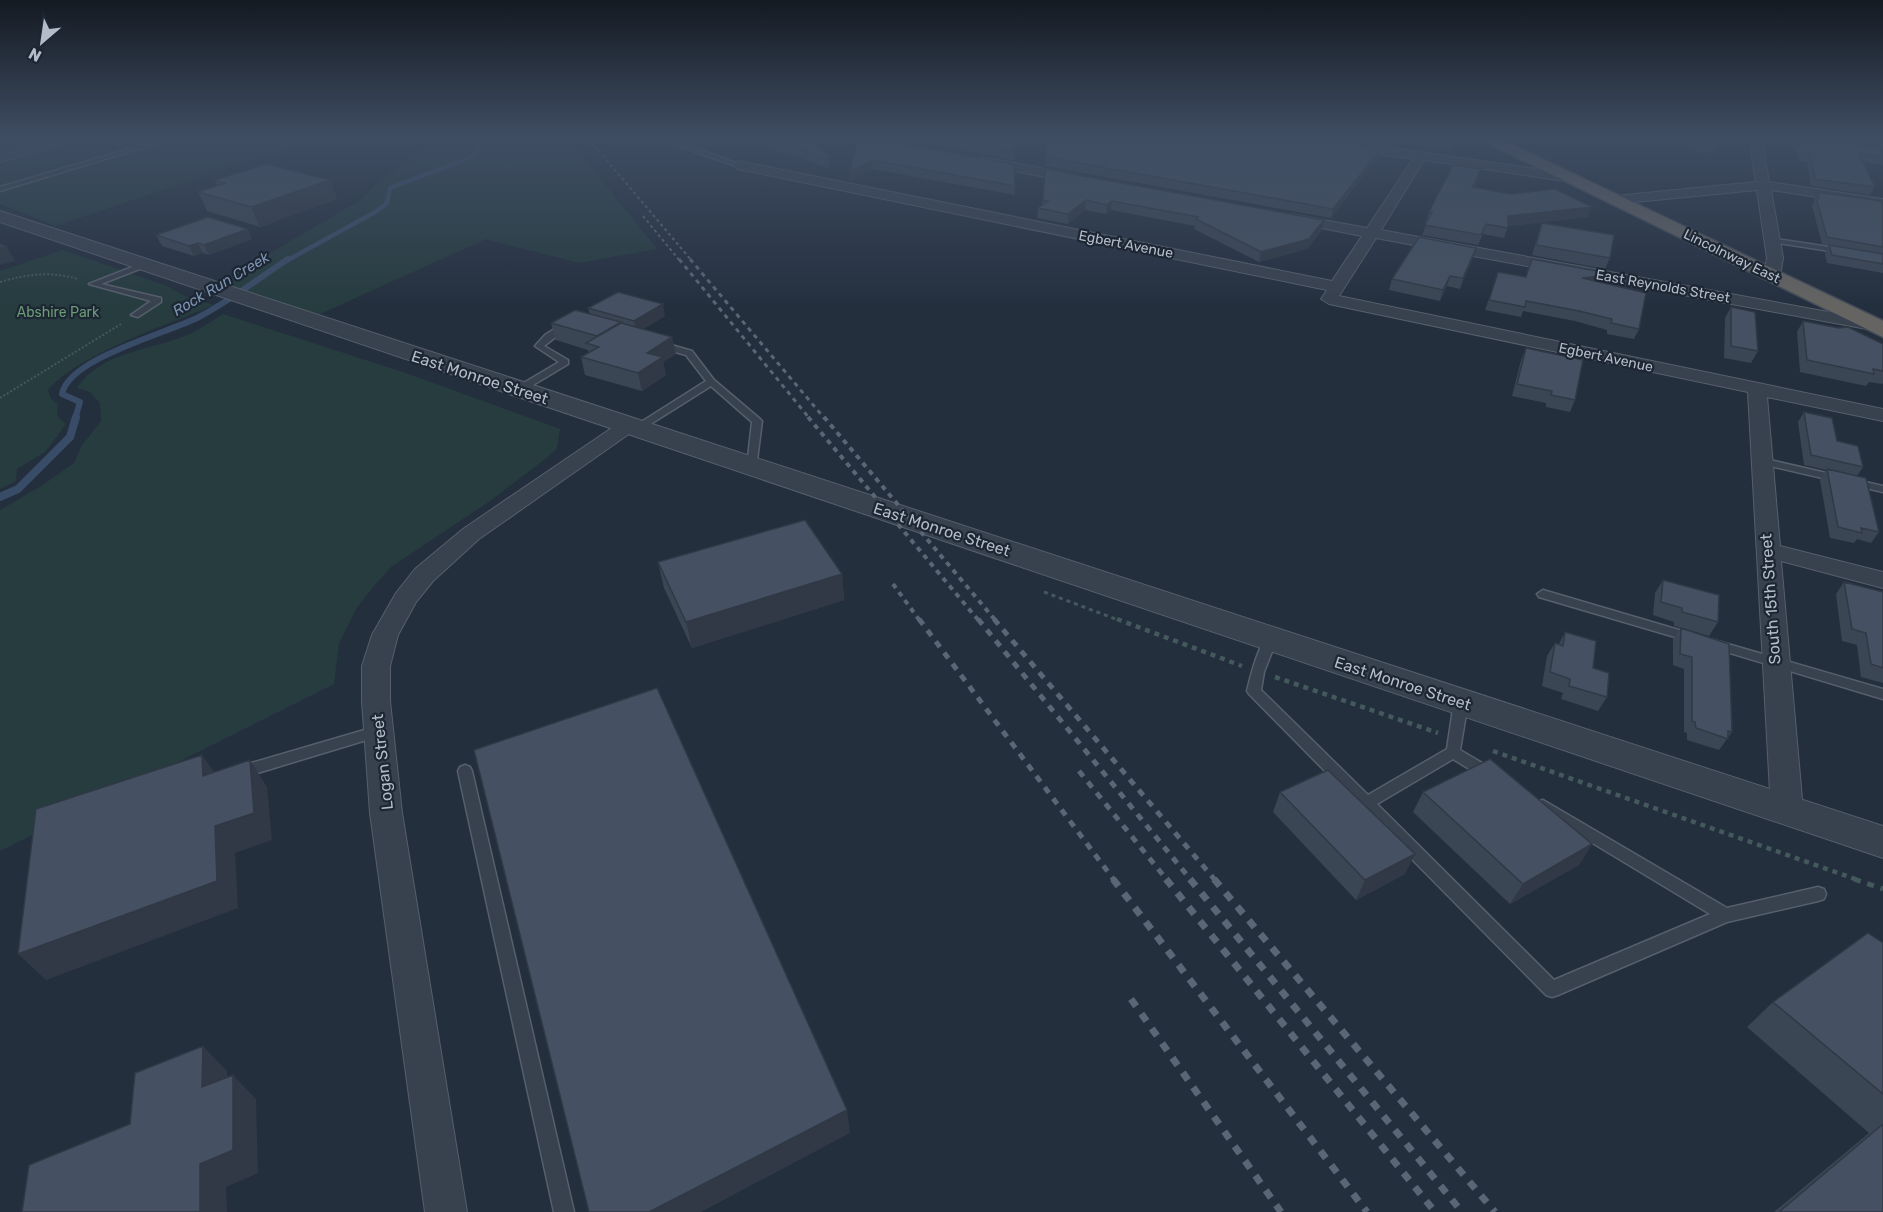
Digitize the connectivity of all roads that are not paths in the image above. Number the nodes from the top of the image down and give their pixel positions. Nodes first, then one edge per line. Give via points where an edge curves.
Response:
1 (871, 194) edge
2 (1396, 194) edge
3 (1602, 194) edge
4 (1679, 194) edge
5 (1765, 194) edge
6 (1821, 194) edge
7 (1615, 200) junction
8 (1883, 203) edge
9 (1277, 215) edge
10 (0, 216) edge
11 (1371, 233) junction
12 (1772, 240) junction
13 (1850, 253) edge
14 (142, 266) junction
15 (1772, 275) junction
16 (1333, 293) junction
17 (135, 315) road end
18 (574, 320) edge
19 (1879, 327) edge
20 (654, 343) edge
21 (711, 382) junction
22 (1757, 388) junction
23 (520, 390) junction
24 (1883, 415) edge
25 (633, 426) junction
26 (1761, 461) junction
27 (752, 466) junction
28 (1883, 489) edge
29 (1767, 550) junction
30 (1883, 580) edge
31 (1544, 594) dead end
32 (1271, 639) junction
33 (1774, 662) junction
34 (1883, 694) edge
35 (1461, 702) junction
36 (378, 731) junction
37 (1453, 752) junction
38 (465, 771) dead end
39 (228, 777) edge
40 (1503, 782) edge
41 (1533, 801) edge
42 (1365, 804) junction
43 (1787, 810) junction
44 (1883, 842) edge
45 (1818, 894) dead end
46 (1725, 915) junction
47 (446, 1212) edge
48 (564, 1212) edge

1 - 16 street, Egbert Avenue
2 - 11 street
3 - 7 highway, Lincolnway East
4 - 7 street
5 - 12 street
6 - 8 street
7 - 15 highway, Lincolnway East
9 - 11 street, East Reynolds Street
10 - 14 street, East Monroe Street
11 - 16 street
11 - 19 street, East Reynolds Street
12 - 13 lane
12 - 15 street
14 - 17 lane via 93,284 158,300
14 - 23 street, East Monroe Street
15 - 19 highway, Lincolnway East
16 - 22 street, Egbert Avenue
18 - 23 lane via 539,346 565,362
20 - 21 lane via 689,353
21 - 25 lane
21 - 27 lane via 757,421
22 - 24 street, Egbert Avenue
22 - 26 street, South 15th Street
23 - 25 street, East Monroe Street
25 - 27 street, East Monroe Street
25 - 36 street, Logan Street via 471,534 424,575 385,635 376,666
26 - 28 lane
26 - 29 street, South 15th Street
27 - 32 street, East Monroe Street
29 - 30 street
29 - 33 street, South 15th Street
31 - 33 lane
32 - 35 street, East Monroe Street
32 - 42 lane via 1254,691
33 - 34 lane
33 - 43 street, South 15th Street
35 - 37 lane
35 - 43 street, East Monroe Street
36 - 39 lane
36 - 47 street, Logan Street via 391,845
37 - 40 lane
37 - 42 lane
38 - 48 lane
41 - 46 lane
42 - 46 lane via 1552,989
43 - 44 street, East Monroe Street
45 - 46 lane

